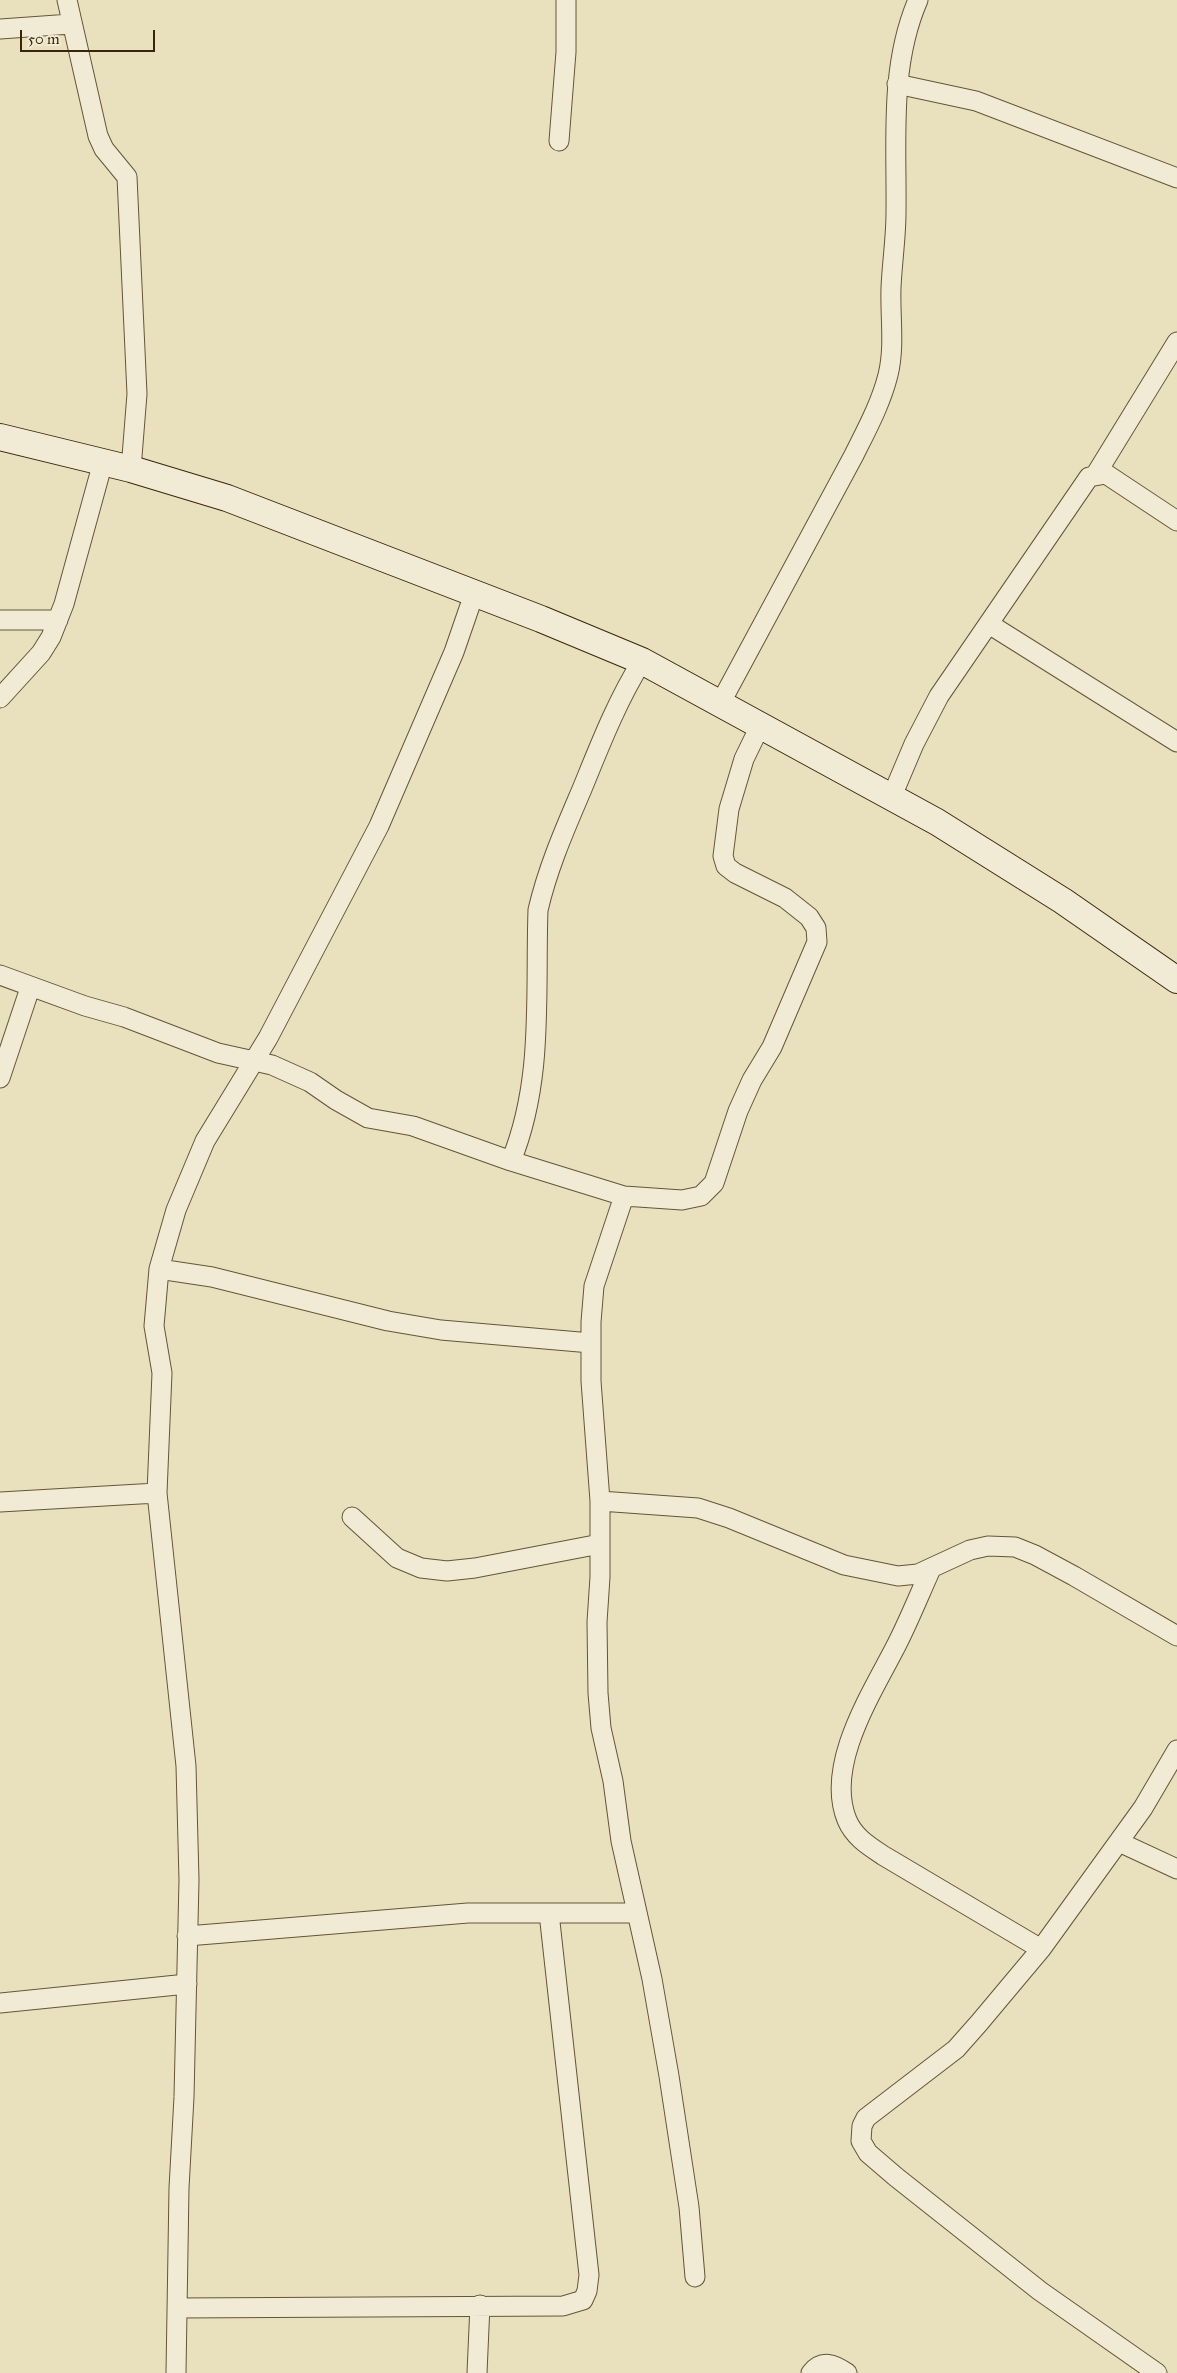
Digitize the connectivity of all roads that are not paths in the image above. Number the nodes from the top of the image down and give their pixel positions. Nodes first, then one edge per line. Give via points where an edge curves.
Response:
1 (67, 0) edge
2 (566, 0) edge
3 (918, 0) edge
4 (71, 24) junction
5 (0, 29) edge
6 (896, 84) junction
7 (559, 142) dead end
8 (1177, 178) edge
9 (1177, 342) edge
10 (0, 437) edge
11 (103, 462) junction
12 (131, 469) junction
13 (1096, 474) junction
14 (1177, 521) edge
15 (474, 594) junction
16 (0, 620) edge
17 (58, 620) junction
18 (989, 624) junction
19 (642, 661) junction
20 (0, 698) edge
21 (721, 702) junction
22 (761, 724) junction
23 (1177, 742) edge
24 (892, 796) junction
25 (0, 975) edge
26 (1177, 980) edge
27 (30, 988) junction
28 (254, 1062) junction
29 (0, 1078) edge
30 (511, 1161) junction
31 (624, 1196) junction
32 (159, 1269) junction
33 (591, 1343) junction
34 (157, 1493) junction
35 (600, 1501) junction
36 (0, 1502) edge
37 (352, 1517) dead end
38 (600, 1544) junction
39 (930, 1569) junction
40 (1177, 1636) edge
41 (1177, 1750) edge
42 (1119, 1842) junction
43 (1177, 1869) edge
44 (549, 1913) junction
45 (637, 1913) junction
46 (187, 1936) junction
47 (1041, 1949) junction
48 (187, 1984) junction
49 (0, 2003) edge
50 (695, 2277) dead end
51 (480, 2305) junction
52 (177, 2308) junction
53 (176, 2373) edge
54 (477, 2373) edge
55 (811, 2373) edge
56 (847, 2373) edge
57 (1157, 2373) edge

1 - 4 street
2 - 7 street via 566,52
3 - 6 street via 910,18
4 - 5 street
4 - 12 street via 98,136 104,149 127,177 137,394
6 - 8 street via 976,101
6 - 21 street via 896,215 888,375 854,455
9 - 13 street
10 - 11 street
11 - 12 street
11 - 17 street
12 - 15 street via 227,498
13 - 14 street via 1106,474
13 - 18 street via 1082,486
15 - 19 street
15 - 28 street via 454,652 379,826
16 - 17 street
17 - 20 street via 41,653
18 - 23 street
18 - 24 street via 925,720
19 - 21 street
19 - 30 street via 599,748 555,850 543,888 538,910 536,1048 529,1102
21 - 22 street
22 - 24 street
22 - 31 street via 744,759 729,809 723,856 726,866 735,873 785,898 809,916 816,928 817,942 772,1047 752,1080 727,1136 714,1183 701,1196 682,1200
24 - 26 street via 1063,901
25 - 27 street
27 - 28 street via 124,1017 203,1048
27 - 29 street
28 - 30 street via 272,1065 310,1082 368,1118 413,1126
28 - 32 street via 205,1141 176,1210
30 - 31 street
31 - 33 street via 594,1286
32 - 33 street via 212,1277 281,1296 441,1330
32 - 34 street via 154,1326 162,1373
33 - 35 street
34 - 36 street
34 - 46 street via 186,1766
35 - 38 street
35 - 39 street via 679,1506 713,1512 860,1570 908,1576
37 - 38 street via 397,1558 420,1568 447,1571
38 - 45 street via 597,1622 601,1728
39 - 40 street via 970,1550 988,1546 1015,1547 1035,1554
39 - 47 street via 849,1743 842,1784 847,1820 858,1837 877,1852
41 - 42 street
42 - 43 street
42 - 47 street
44 - 45 street
44 - 46 street via 468,1913
44 - 51 street via 589,2275 587,2291 583,2300 563,2306
45 - 50 street via 669,2076 689,2207
46 - 48 street
47 - 57 street via 956,2049 866,2118 861,2141 868,2153 896,2177 1040,2291
48 - 49 street
48 - 52 street
51 - 52 street
51 - 54 street
52 - 53 street
55 - 56 street via 825,2363

